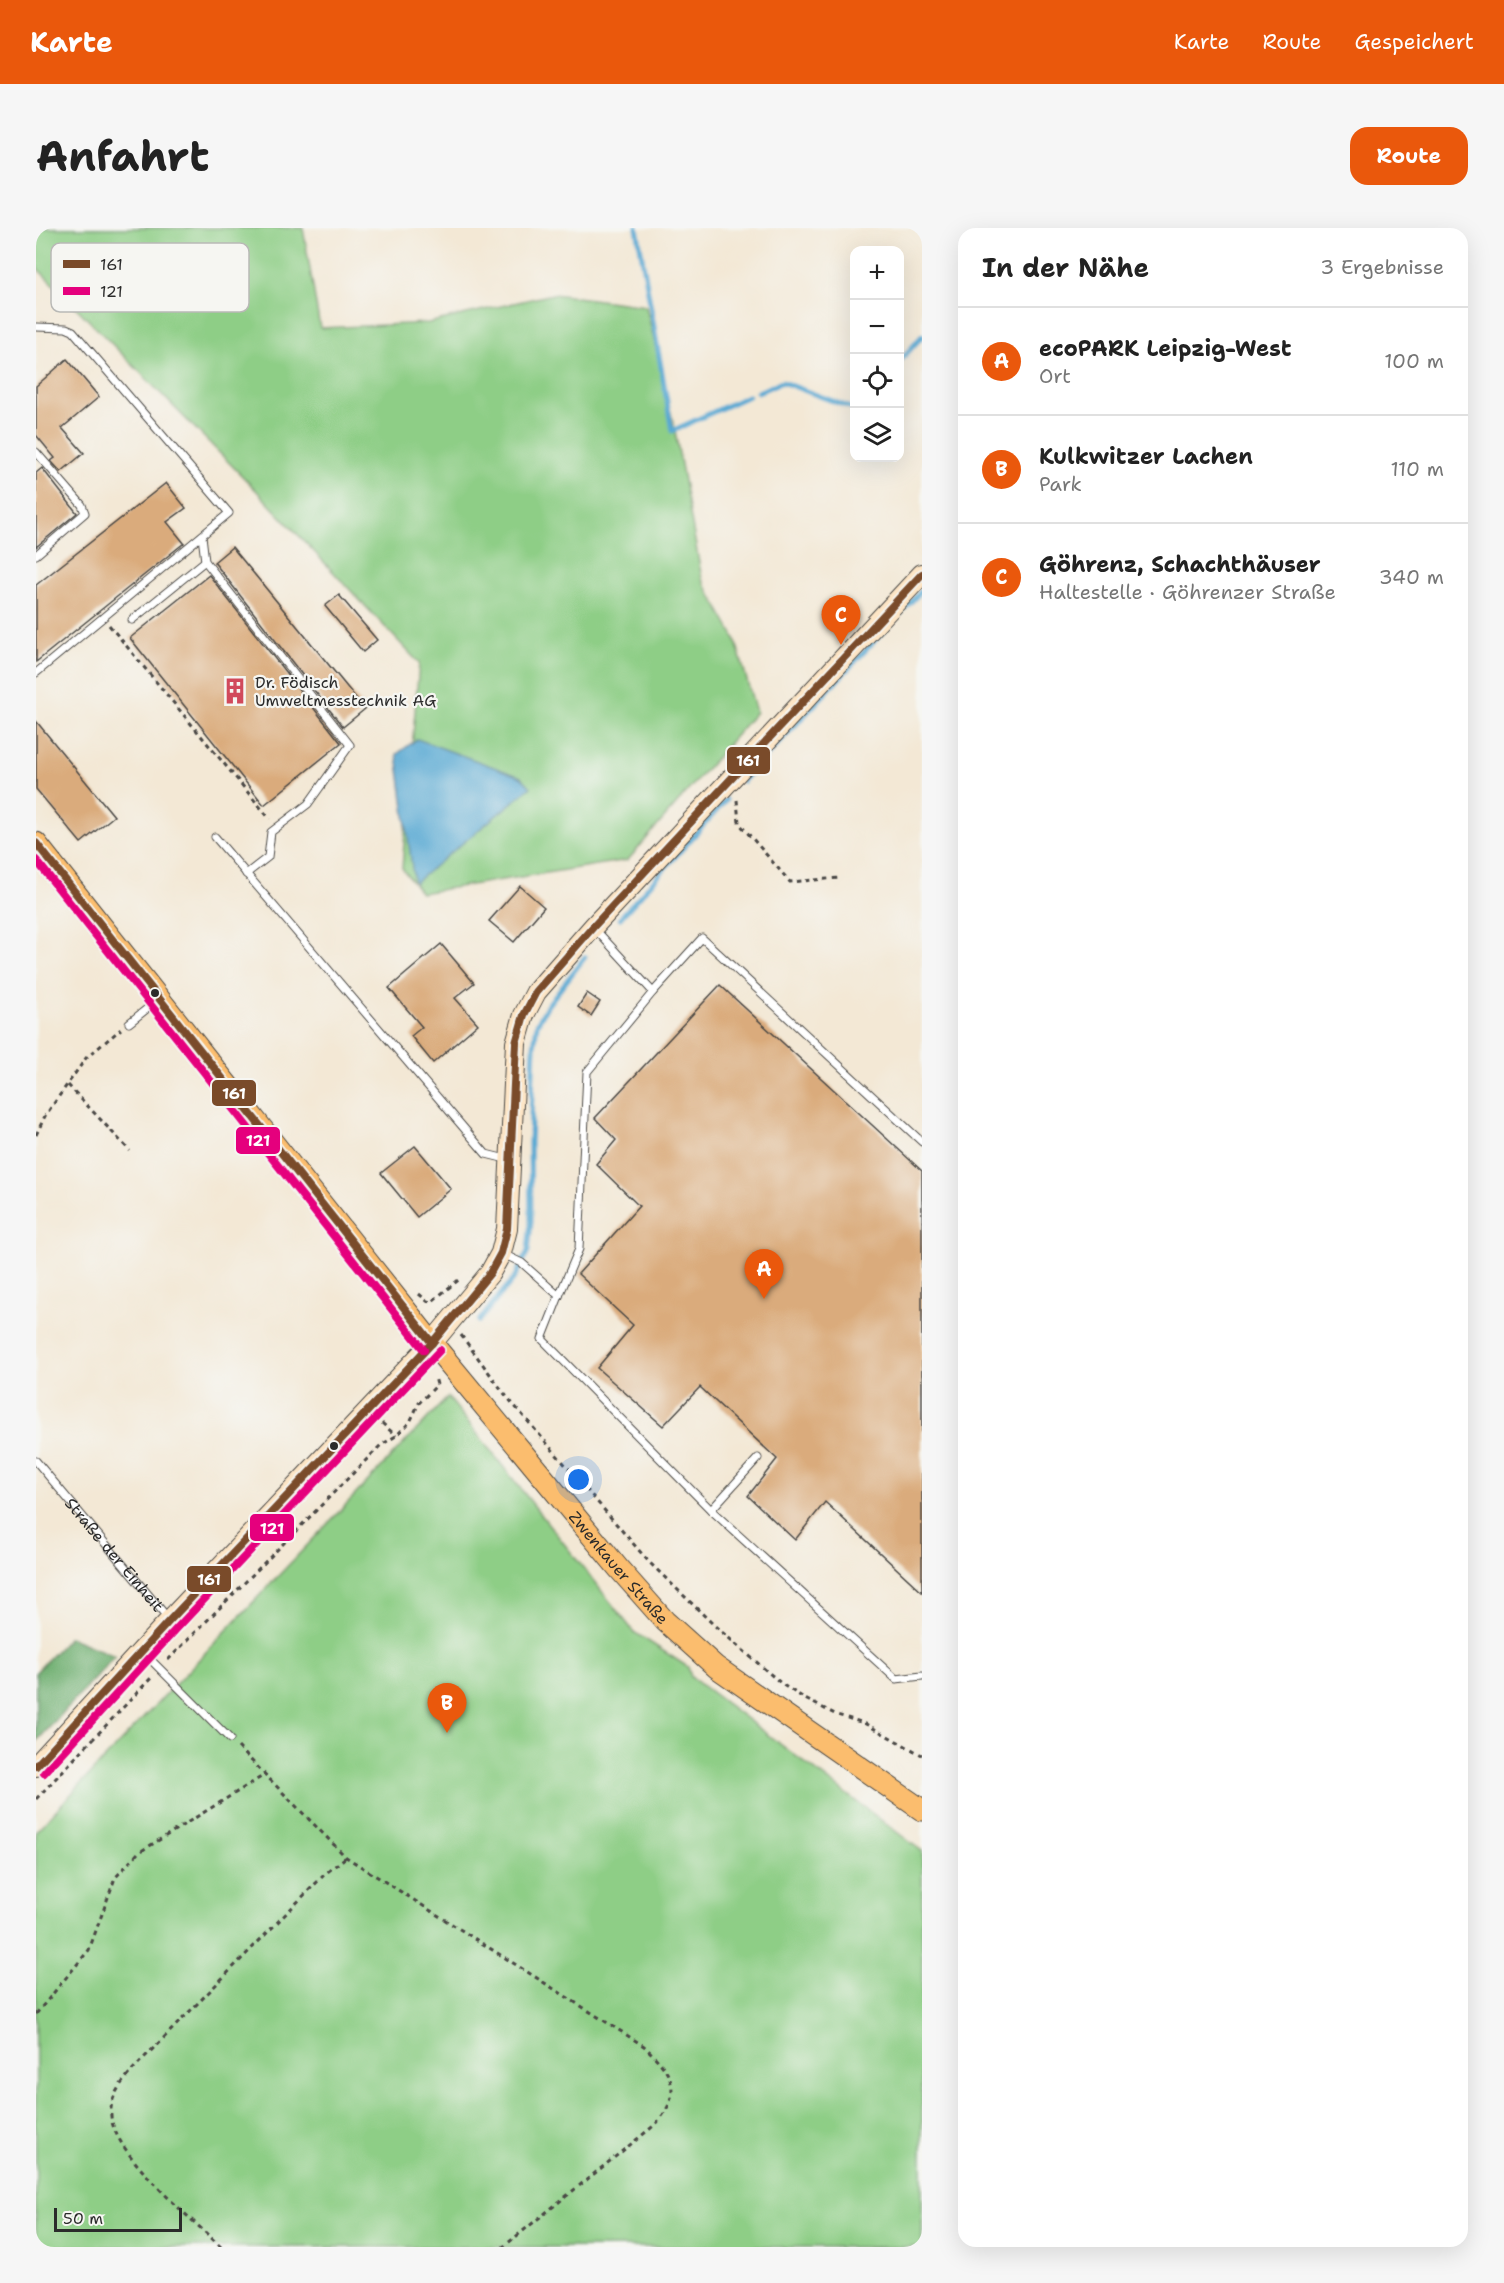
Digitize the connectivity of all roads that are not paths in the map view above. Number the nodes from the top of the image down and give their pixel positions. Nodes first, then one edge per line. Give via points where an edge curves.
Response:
1 (36, 327) edge
2 (36, 452) edge
3 (202, 536) junction
4 (36, 555) edge
5 (205, 561) junction
6 (922, 574) edge
7 (132, 620) dead end
8 (36, 673) edge
9 (215, 837) dead end
10 (36, 843) edge
11 (246, 874) junction
12 (593, 927) junction
13 (653, 992) junction
14 (160, 999) junction
15 (129, 1023) road end
16 (922, 1142) edge
17 (511, 1160) junction
18 (501, 1253) junction
19 (559, 1296) junction
20 (432, 1343) junction
21 (758, 1458) dead end
22 (36, 1461) edge
23 (711, 1510) junction
24 (170, 1620) junction
25 (143, 1651) junction
26 (922, 1676) edge
27 (230, 1739) road end
28 (36, 1766) edge
29 (922, 1810) edge

1 - 3 lane via 73,331 229,513
2 - 4 lane via 82,505 84,513
3 - 5 lane
3 - 8 lane
5 - 7 lane
5 - 11 lane via 350,745 308,804 271,832 268,857
6 - 12 street, Straße der Einheit
9 - 11 lane
10 - 14 main road, Zwenkauer Straße
11 - 17 lane via 486,1154
12 - 13 lane
12 - 17 street, Straße der Einheit via 536,992 524,1015 516,1042
13 - 16 lane via 702,938
13 - 19 lane via 587,1072 579,1249
14 - 15 lane
14 - 20 main road, Zwenkauer Straße
17 - 18 street, Straße der Einheit via 507,1228
18 - 19 lane via 522,1263
18 - 20 street, Straße der Einheit via 490,1274
19 - 23 lane via 542,1339
20 - 24 street, Straße der Einheit
20 - 29 main road, Zwenkauer Straße via 665,1621 716,1667
21 - 23 lane
22 - 24 lane, Straße der Einheit
23 - 26 lane via 896,1679
24 - 25 street, Straße der Einheit
25 - 27 lane
25 - 28 street, Straße der Einheit

